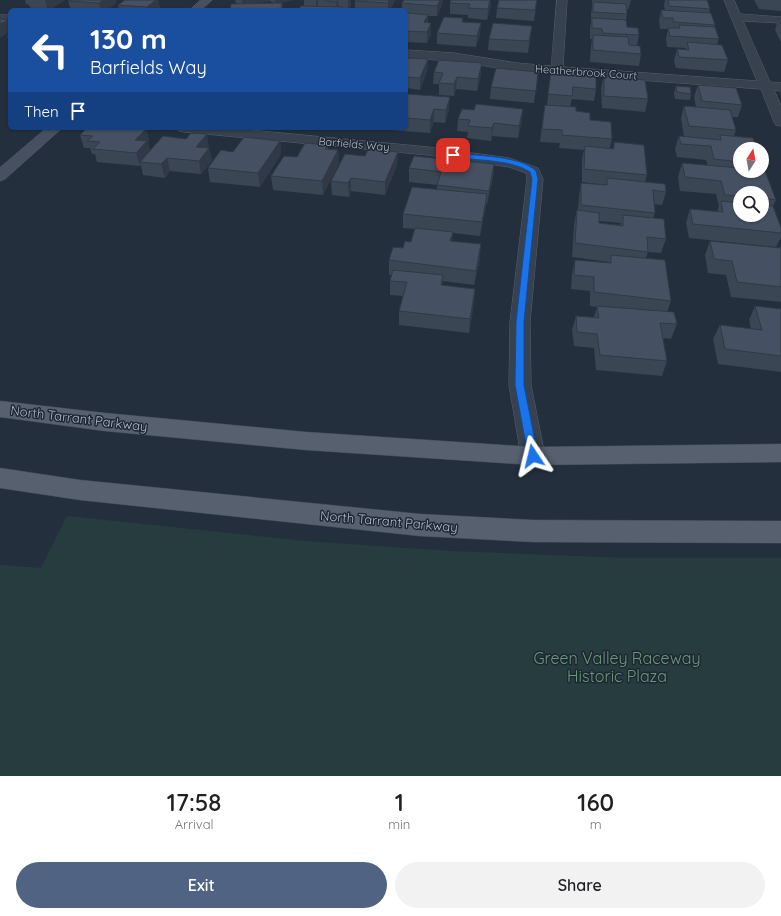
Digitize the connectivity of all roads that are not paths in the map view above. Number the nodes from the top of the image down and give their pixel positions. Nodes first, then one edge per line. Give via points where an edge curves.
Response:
1 (207, 0) edge
2 (562, 0) edge
3 (729, 0) edge
4 (197, 8) edge
5 (736, 17) junction
6 (781, 20) edge
7 (408, 54) edge
8 (557, 70) junction
9 (767, 86) junction
10 (781, 87) edge
11 (781, 122) edge
12 (53, 130) edge
13 (205, 130) edge
14 (0, 176) edge
15 (0, 408) edge
16 (781, 453) edge
17 (533, 456) junction
18 (0, 478) edge
19 (781, 532) edge

1 - 4 main road
2 - 8 street
3 - 5 street
5 - 6 street
5 - 9 street
7 - 8 street, Heatherbrook Court
8 - 9 street, Heatherbrook Court
9 - 10 street, Heatherbrook Court
9 - 11 street
12 - 14 main road
13 - 17 street, Barfields Way via 428,151 523,165 533,171 535,179 520,322 520,385
15 - 17 main road, North Tarrant Parkway via 105,422 306,441
16 - 17 main road, North Tarrant Parkway
18 - 19 main road, North Tarrant Parkway via 80,490 420,525 533,531

